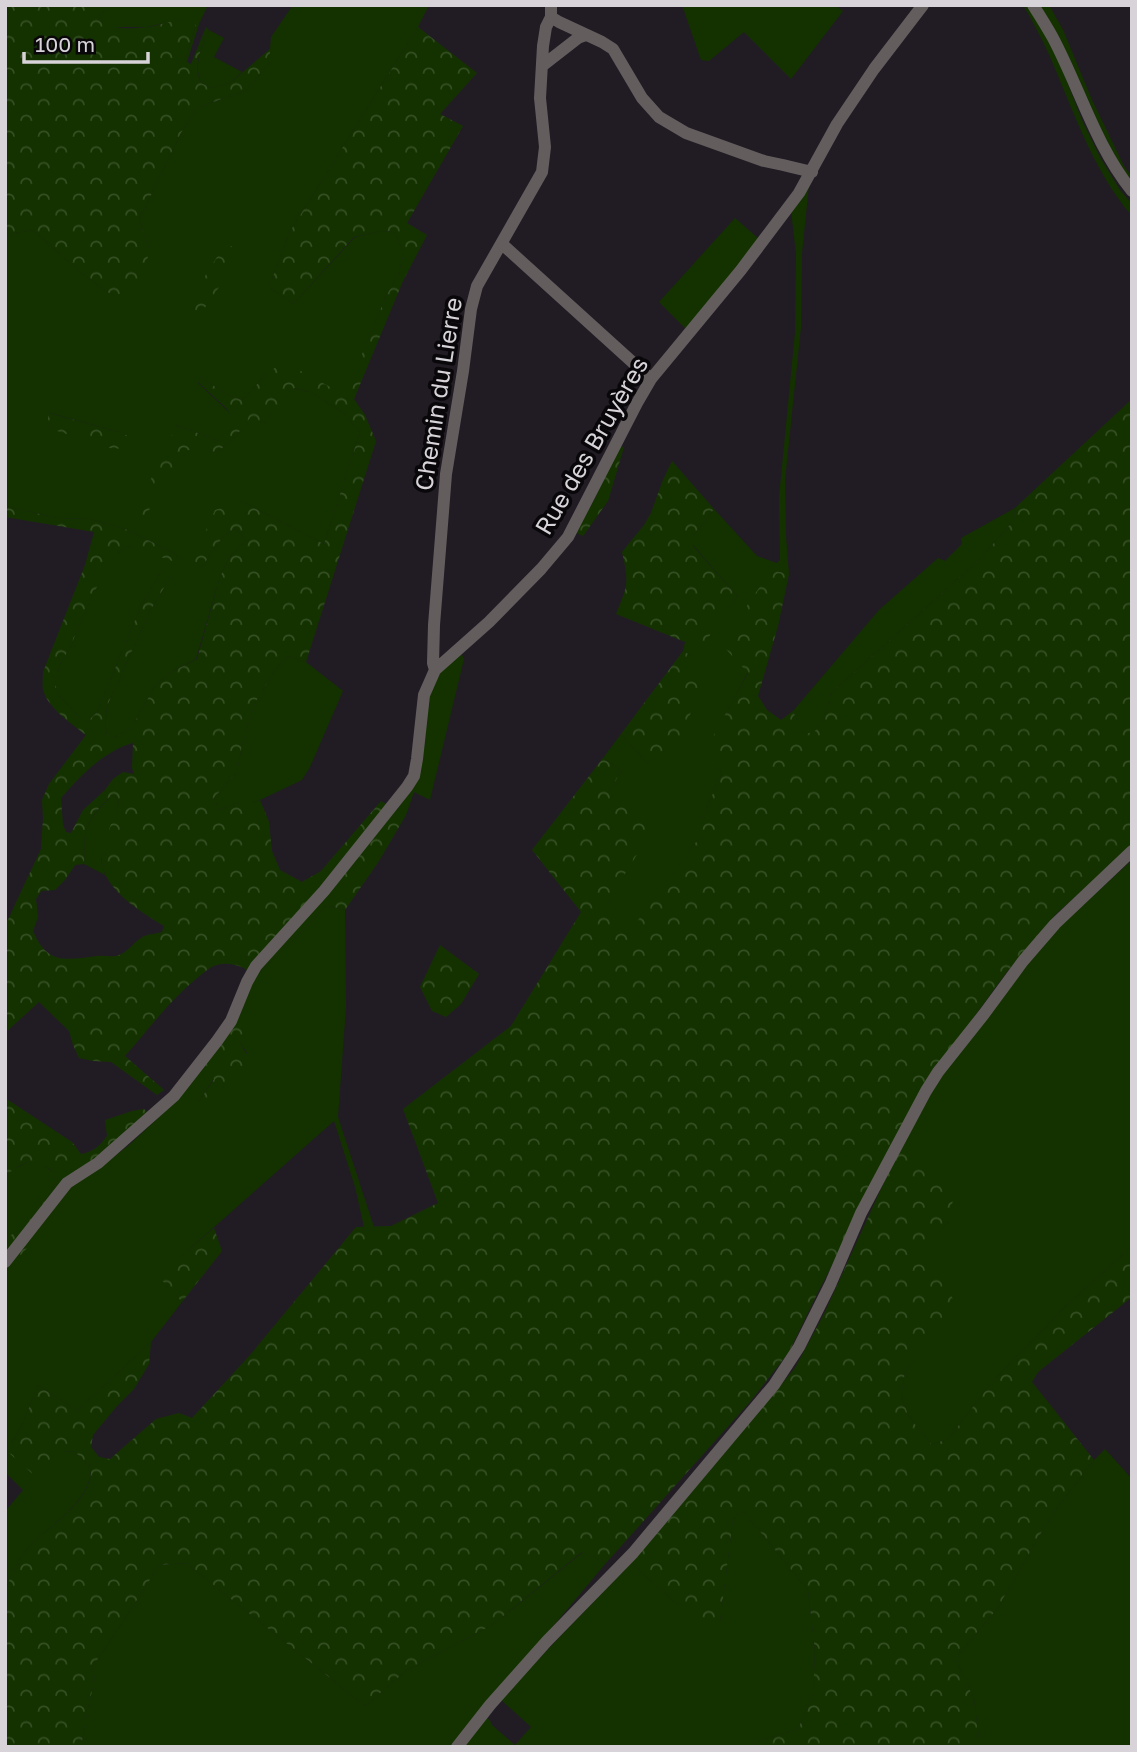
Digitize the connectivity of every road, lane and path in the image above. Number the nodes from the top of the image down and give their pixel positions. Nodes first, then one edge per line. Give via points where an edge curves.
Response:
1 (923, 5) edge
2 (1034, 5) edge
3 (551, 11) edge
4 (586, 35) junction
5 (542, 66) junction
6 (812, 172) junction
7 (1132, 191) edge
8 (502, 244) junction
9 (650, 379) junction
10 (435, 670) junction
11 (1132, 852) edge
12 (5, 1262) edge
13 (457, 1747) edge

1 - 6 street, Rue des Bruyères via 837,124
2 - 7 street via 1102,146
3 - 4 street via 559,22
3 - 5 street, Chemin du Lierre
4 - 5 street
4 - 6 street via 613,49 642,98 677,128 764,161
5 - 8 street, Chemin du Lierre via 542,172
6 - 9 street, Rue des Bruyères via 741,270
8 - 9 street
8 - 10 street, Chemin du Lierre via 477,286 471,309 446,474 434,625
9 - 10 street, Rue des Bruyères via 568,537 489,622
10 - 12 street, Rue des Bruyères via 424,695 414,776 407,788 256,966 231,1021 174,1096 98,1163 67,1183
11 - 13 street via 1047,933 938,1072 861,1213 788,1367 633,1553 547,1641

